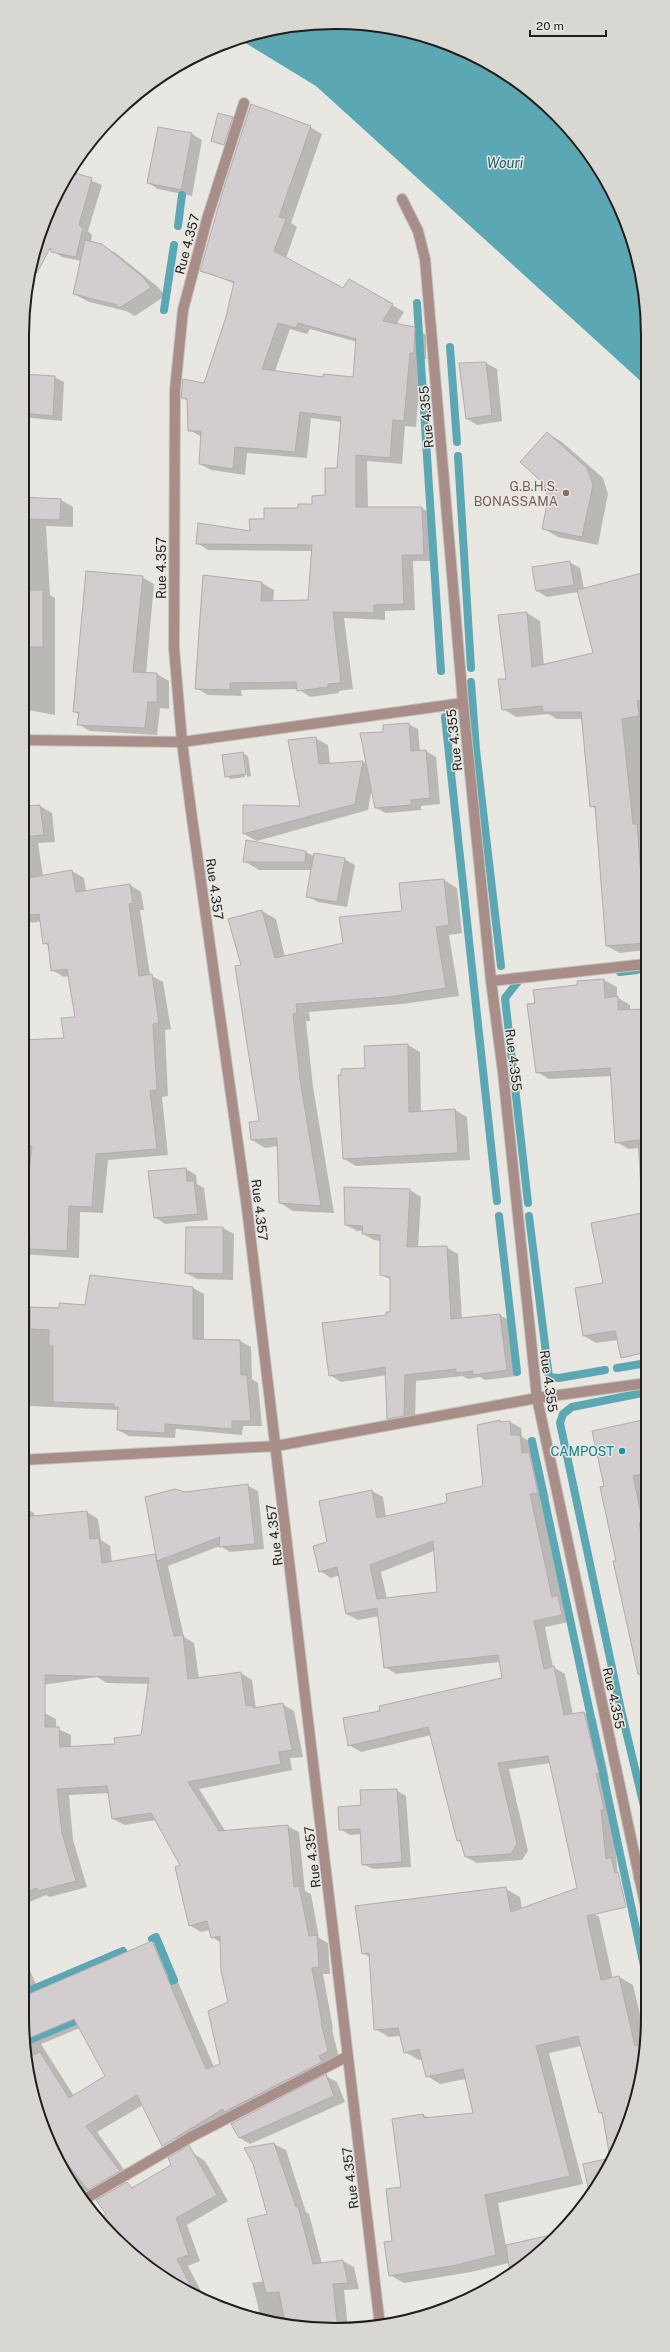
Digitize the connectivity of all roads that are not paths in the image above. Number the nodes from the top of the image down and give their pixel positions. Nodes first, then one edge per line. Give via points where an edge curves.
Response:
1 (244, 104) dead end
2 (402, 199) dead end
3 (463, 703) junction
4 (29, 740) edge
5 (182, 742) junction
6 (641, 965) edge
7 (491, 981) junction
8 (641, 1384) edge
9 (537, 1398) junction
10 (276, 1446) junction
11 (29, 1460) edge
12 (641, 1864) edge
13 (348, 2056) junction
14 (88, 2197) edge
15 (379, 2319) edge

1 - 5 street, Rue 4.357 via 207,219 183,310 175,390 174,648
2 - 3 street, Rue 4.355 via 418,231 425,259
3 - 5 street
3 - 7 street, Rue 4.355
4 - 5 street
5 - 10 street, Rue 4.357 via 247,1208
6 - 7 street
7 - 9 street, Rue 4.355
8 - 9 street
9 - 10 street
9 - 12 street, Rue 4.355
10 - 11 street
10 - 13 street, Rue 4.357
13 - 14 street via 189,2138
13 - 15 street, Rue 4.357

